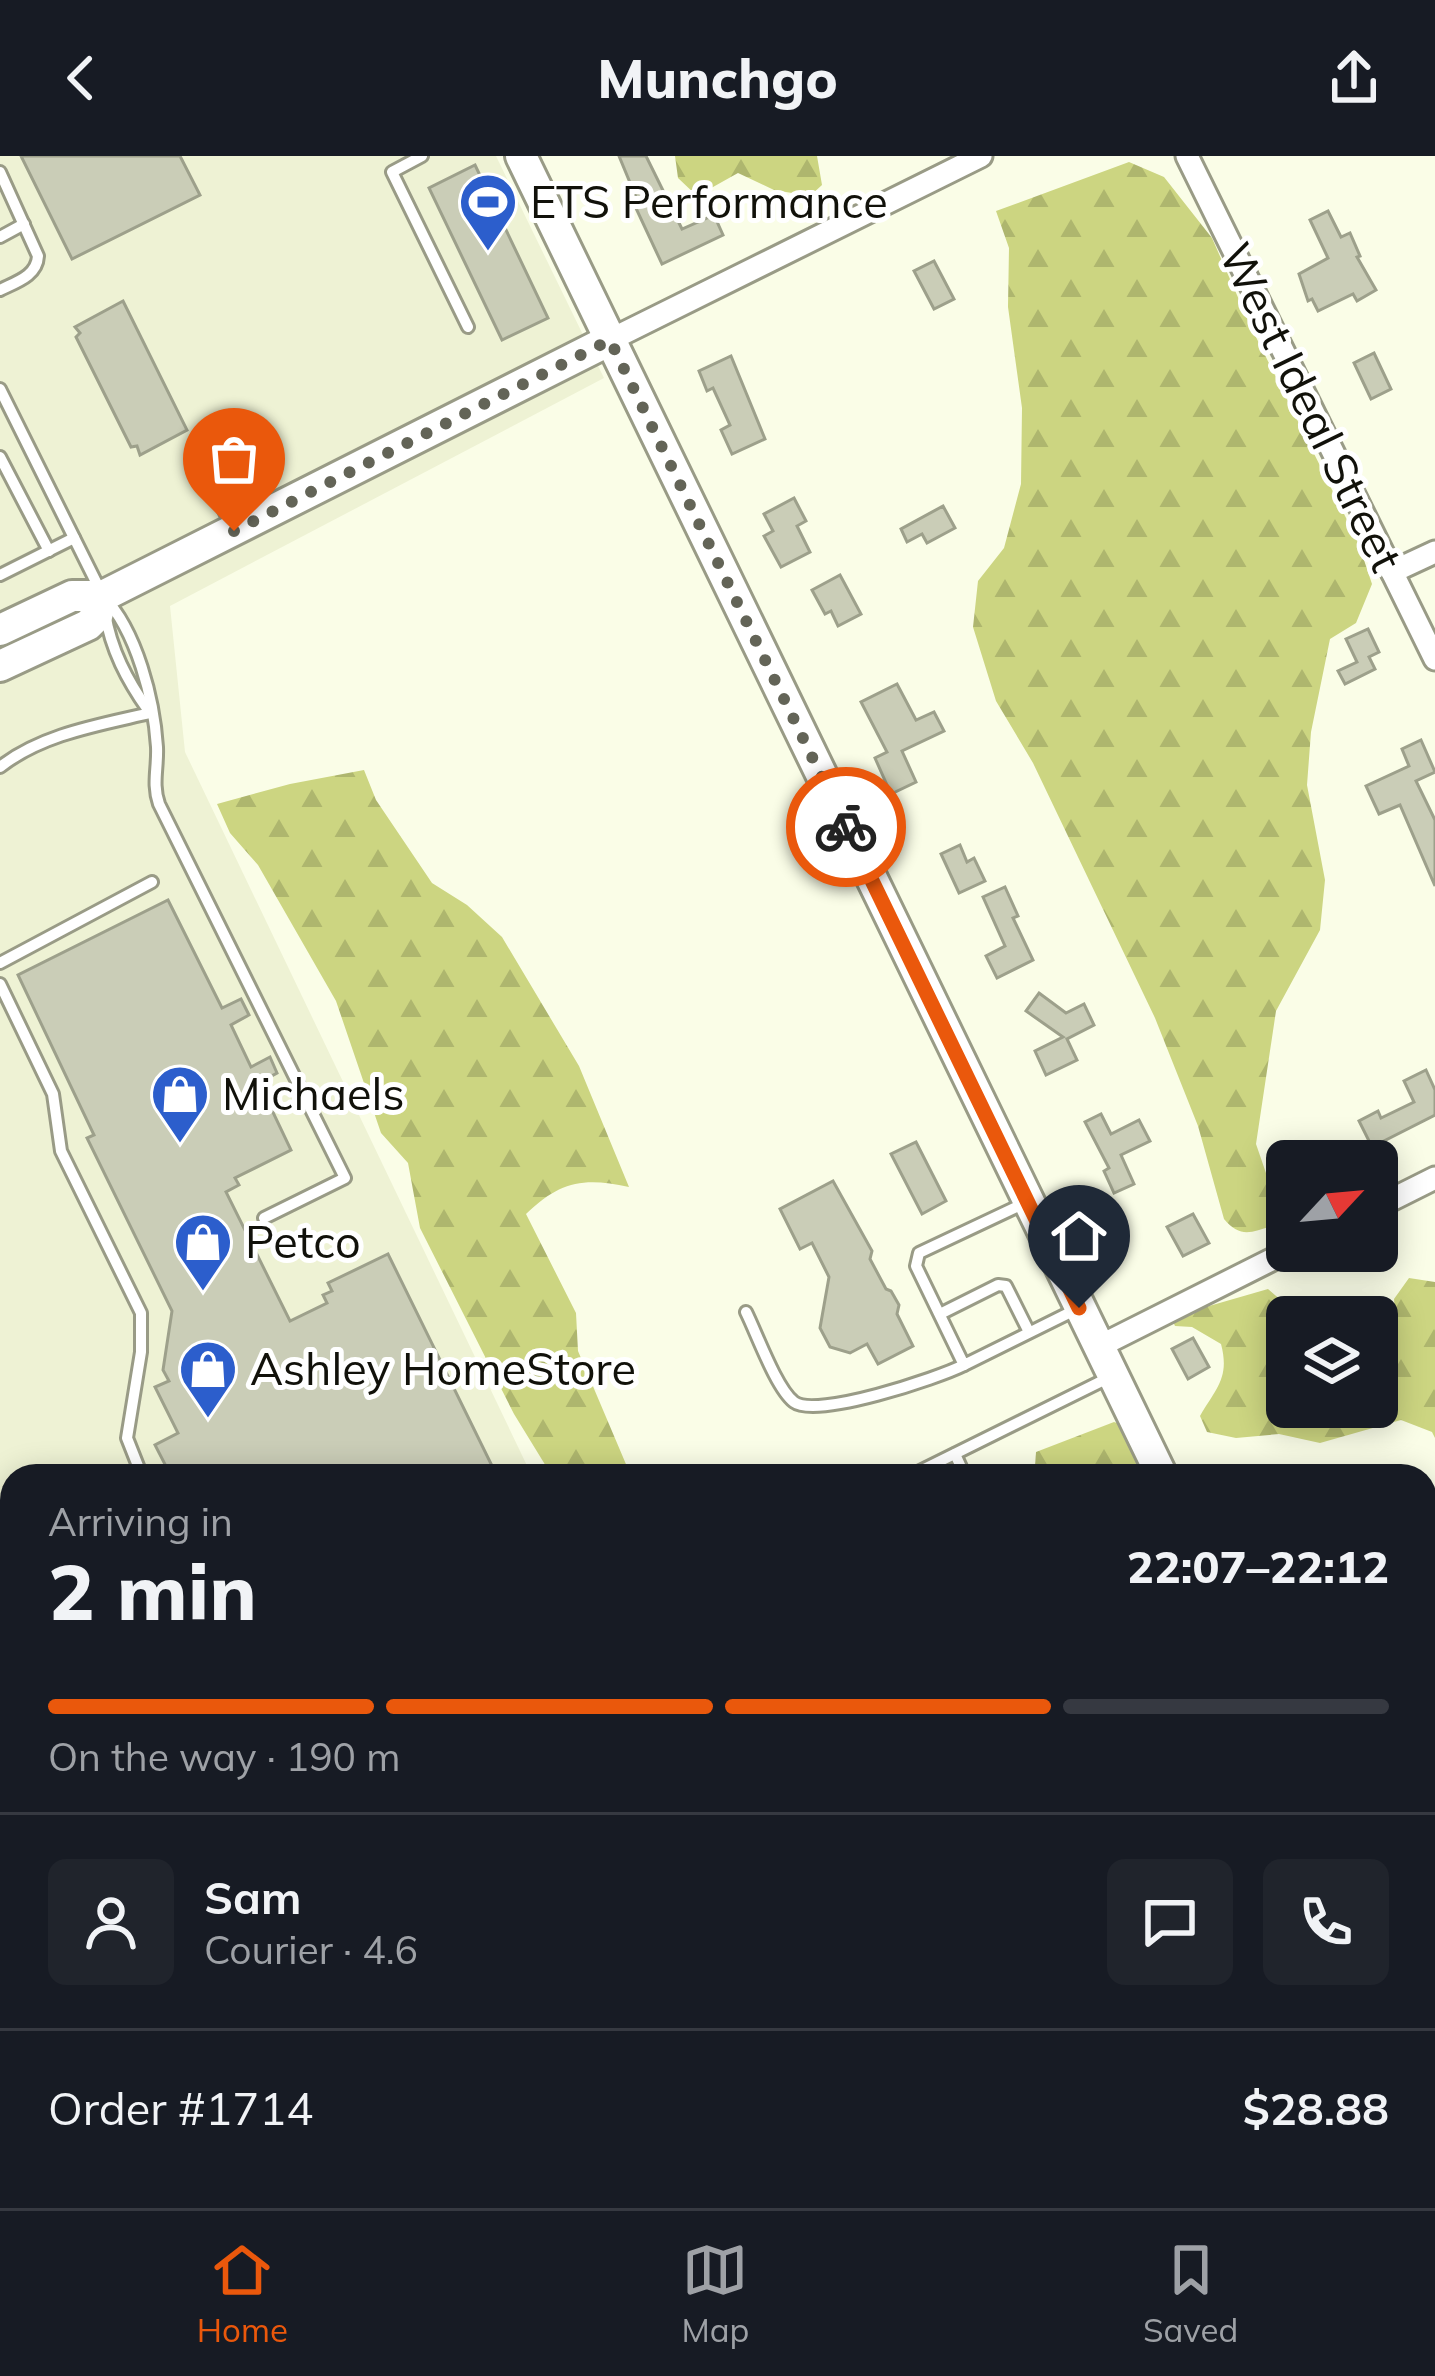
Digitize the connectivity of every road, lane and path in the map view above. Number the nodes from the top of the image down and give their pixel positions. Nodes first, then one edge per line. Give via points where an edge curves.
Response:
1 (422, 156) edge
2 (521, 156) edge
3 (981, 156) edge
4 (1187, 156) edge
5 (1, 176) edge
6 (24, 224) junction
7 (0, 238) edge
8 (0, 290) edge
9 (468, 327) dead end
10 (610, 340) junction
11 (0, 388) edge
12 (195, 454) dead end
13 (0, 458) edge
14 (0, 489) edge
15 (21, 500) junction
16 (234, 531) junction
17 (74, 538) junction
18 (49, 551) junction
19 (1435, 552) edge
20 (1392, 572) junction
21 (0, 575) edge
22 (104, 596) junction
23 (0, 630) edge
24 (1435, 659) edge
25 (0, 666) edge
26 (150, 713) junction
27 (0, 767) edge
28 (152, 882) dead end
29 (0, 963) edge
30 (0, 984) edge
31 (1435, 1178) edge
32 (1398, 1196) edge
33 (1028, 1201) junction
34 (264, 1218) dead end
35 (1266, 1263) edge
36 (1079, 1308) junction
37 (746, 1312) dead end
38 (940, 1314) junction
39 (1029, 1332) junction
40 (1098, 1347) junction
41 (964, 1365) junction
42 (1112, 1375) junction
43 (955, 1454) junction
44 (137, 1464) edge
45 (935, 1464) edge
46 (960, 1464) edge
47 (1156, 1464) edge

1 - 9 lane via 392,172
2 - 10 street
3 - 10 street
4 - 20 street, West Ideal Street
5 - 6 lane
6 - 7 lane
6 - 8 lane via 38,265
10 - 16 street
10 - 33 street
11 - 17 lane
12 - 16 lane
13 - 15 lane
14 - 15 lane
15 - 18 lane
16 - 22 street
17 - 18 lane
17 - 22 lane
18 - 21 lane
19 - 20 street
20 - 24 street, West Ideal Street
22 - 23 street via 73,596
22 - 25 street via 88,626
22 - 26 lane via 134,648
22 - 26 lane via 116,654
26 - 27 lane via 52,739
26 - 34 lane via 159,804 345,1178
28 - 29 lane
30 - 44 lane via 53,1094 62,1151 141,1313 127,1438
31 - 32 street
33 - 36 street
33 - 38 lane via 919,1253 916,1266
35 - 40 street
36 - 39 lane
36 - 40 street
37 - 41 lane via 790,1400 808,1408
38 - 39 lane via 1006,1286
38 - 41 lane
39 - 41 lane
40 - 42 street
42 - 43 lane
42 - 47 street
43 - 45 lane
43 - 46 lane

